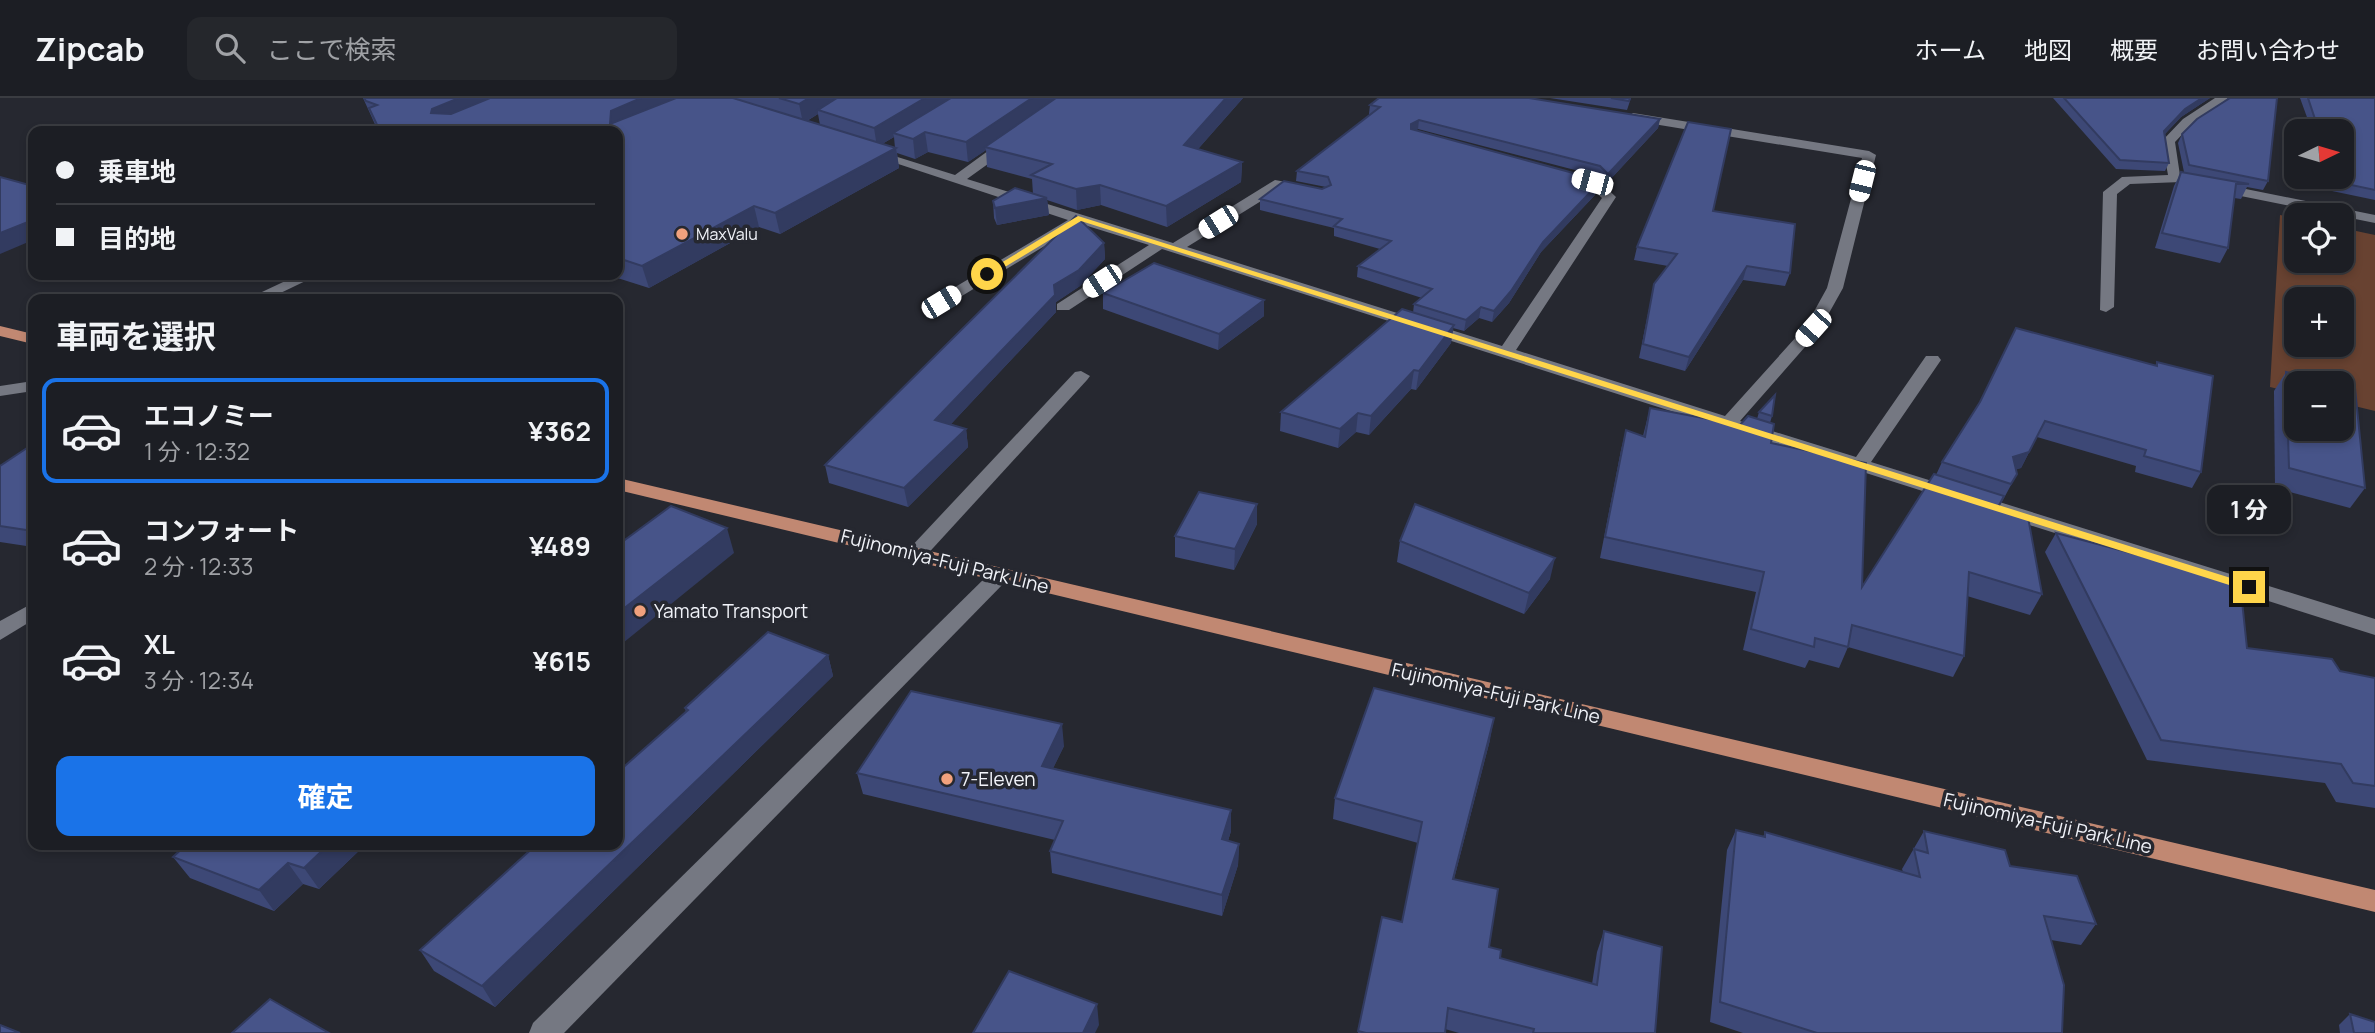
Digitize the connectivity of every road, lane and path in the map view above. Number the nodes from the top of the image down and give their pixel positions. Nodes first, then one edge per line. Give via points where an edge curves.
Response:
1 (2221, 98) edge
2 (1620, 116) edge
3 (1020, 135) edge
4 (853, 147) edge
5 (1552, 171) edge
6 (958, 179) junction
7 (2190, 181) junction
8 (1322, 194) edge
9 (1081, 218) junction
10 (2375, 219) edge
11 (1169, 245) junction
12 (299, 280) edge
13 (266, 294) edge
14 (941, 302) dead end
15 (1063, 307) dead end
16 (2106, 307) dead end
17 (0, 331) edge
18 (28, 338) edge
19 (1506, 352) junction
20 (1931, 360) dead end
21 (1081, 376) dead end
22 (28, 387) edge
23 (0, 391) edge
24 (1729, 422) junction
25 (1860, 464) junction
26 (623, 485) edge
27 (916, 554) junction
28 (999, 576) junction
29 (28, 614) edge
30 (2375, 627) edge
31 (0, 632) edge
32 (2375, 901) edge
33 (544, 1033) edge

1 - 7 street via 2223,101 2187,122 2168,141
2 - 24 street via 1869,155 1835,288 1813,328
3 - 6 street
4 - 6 street via 884,152
5 - 19 street via 1592,182 1609,197
6 - 9 street
7 - 10 street
7 - 16 street via 2127,180 2110,192
8 - 11 street via 1280,183
9 - 11 street
9 - 14 street
11 - 15 street
11 - 19 street
12 - 13 street
17 - 18 main road
19 - 24 street
20 - 25 street
21 - 27 street
22 - 23 street
24 - 25 street
25 - 30 street
26 - 27 main road, Fujinomiya-Fuji Park Line
27 - 28 main road, Fujinomiya-Fuji Park Line
28 - 32 main road, Fujinomiya-Fuji Park Line
28 - 33 street
29 - 31 street

